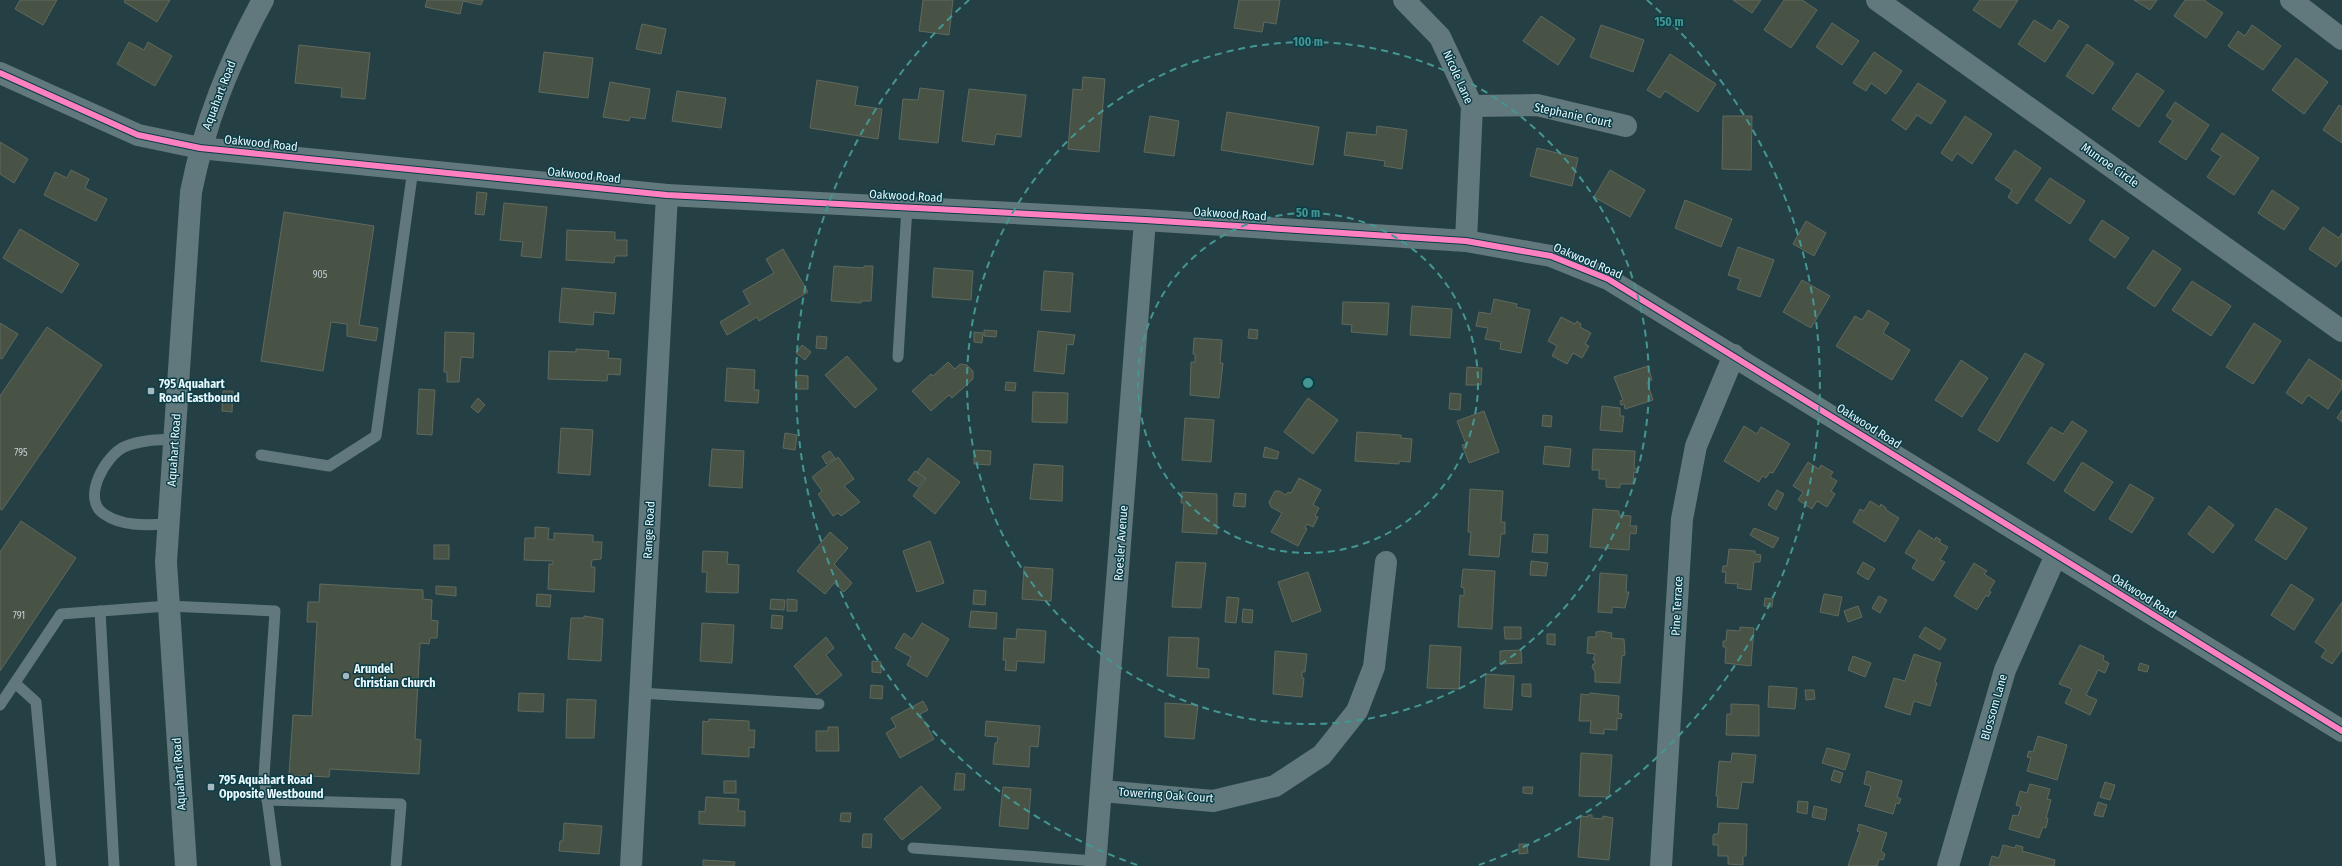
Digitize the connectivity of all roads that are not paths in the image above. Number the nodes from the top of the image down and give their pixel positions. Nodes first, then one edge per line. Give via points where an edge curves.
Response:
1 (262, 0) edge
2 (1404, 0) edge
3 (1877, 0) edge
4 (2291, 0) edge
5 (2342, 39) edge
6 (0, 73) edge
7 (1472, 106) junction
8 (1626, 126) dead end
9 (200, 148) junction
10 (413, 169) junction
11 (667, 195) junction
12 (907, 207) junction
13 (1145, 220) junction
14 (1466, 241) junction
15 (2342, 331) edge
16 (1734, 355) junction
17 (898, 357) dead end
18 (175, 439) junction
19 (261, 455) dead end
20 (169, 524) junction
21 (2056, 555) junction
22 (1386, 562) dead end
23 (168, 606) junction
24 (100, 611) junction
25 (15, 683) junction
26 (640, 693) junction
27 (819, 704) dead end
28 (0, 705) edge
29 (2342, 731) edge
30 (1102, 791) junction
31 (267, 800) junction
32 (913, 848) dead end
33 (1095, 864) edge
34 (52, 866) edge
35 (114, 866) edge
36 (186, 866) edge
37 (276, 866) edge
38 (396, 866) edge
39 (631, 866) edge
40 (1662, 866) edge
41 (1948, 866) edge

1 - 9 street, Aquahart Road via 238,46
2 - 7 street, Nicole Lane via 1440,37
3 - 15 street, Munroe Circle
4 - 5 street
6 - 9 street, Oakwood Road via 138,135
7 - 8 street, Stephanie Court via 1537,105
7 - 14 street, Nicole Lane
9 - 10 street, Oakwood Road
9 - 18 street, Aquahart Road via 191,192
10 - 11 street, Oakwood Road
10 - 19 lane via 376,436 329,466
11 - 12 street, Oakwood Road
11 - 26 street, Range Road
12 - 13 street, Oakwood Road
12 - 17 lane
13 - 14 street, Oakwood Road
13 - 30 street, Roesler Avenue
14 - 16 street, Oakwood Road via 1551,256 1608,279
16 - 21 street, Oakwood Road
16 - 40 street, Pine Terrace via 1696,446 1682,519
18 - 20 street, Aquahart Road
18 - 20 lane via 144,442 123,448 107,460 96,486 97,506 103,514 123,523
20 - 23 street, Aquahart Road via 166,562
21 - 29 street, Oakwood Road
21 - 41 street, Blossom Lane via 2005,670
22 - 30 street, Towering Oak Court via 1374,667 1356,711 1322,755 1275,786 1213,801
23 - 24 lane
23 - 31 lane via 275,611 264,776
23 - 36 street, Aquahart Road
24 - 25 lane via 61,614
24 - 35 lane
25 - 28 lane
25 - 34 lane via 36,702
26 - 27 lane
26 - 39 street, Range Road
30 - 33 street, Roesler Avenue
31 - 37 lane
31 - 38 lane via 401,804
32 - 33 lane

